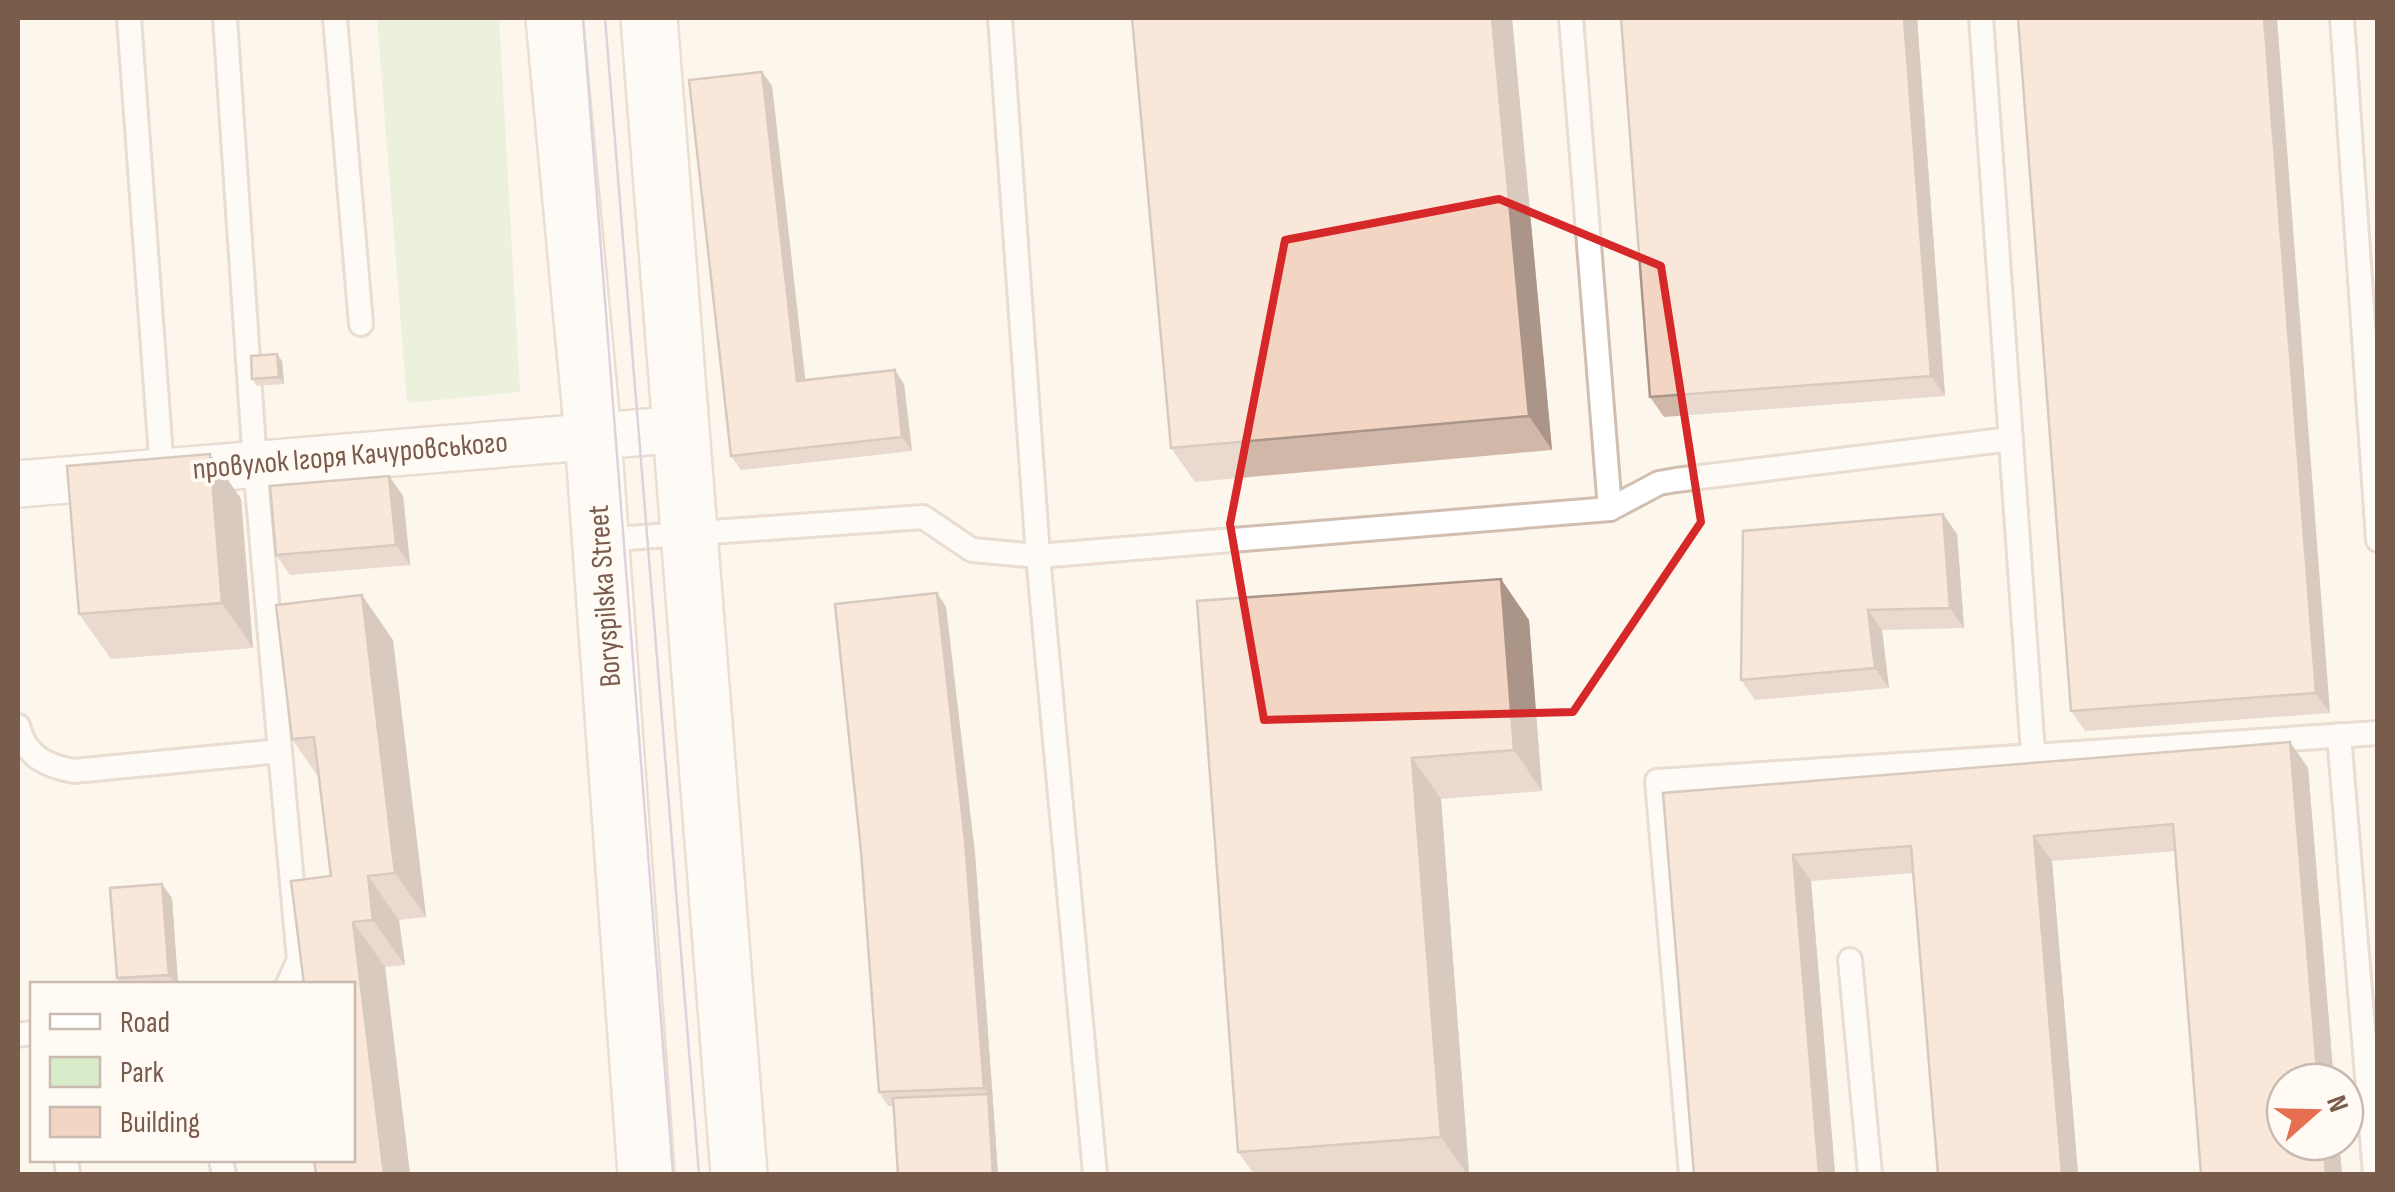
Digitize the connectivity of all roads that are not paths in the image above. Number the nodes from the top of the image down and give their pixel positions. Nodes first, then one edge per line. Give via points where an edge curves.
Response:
1 (129, 18) edge
2 (225, 18) edge
3 (336, 18) edge
4 (554, 18) edge
5 (649, 18) edge
6 (1000, 18) edge
7 (1571, 18) edge
8 (1981, 18) edge
9 (2342, 18) edge
10 (361, 324) dead end
11 (683, 429) junction
12 (593, 436) junction
13 (2011, 439) junction
14 (254, 464) junction
15 (162, 472) junction
16 (18, 484) edge
17 (1610, 508) junction
18 (692, 534) junction
19 (600, 540) junction
20 (2378, 540) edge
21 (1038, 556) junction
22 (18, 726) edge
23 (2378, 733) edge
24 (2339, 735) junction
25 (280, 751) junction
26 (2033, 754) junction
27 (1850, 960) dead end
28 (289, 982) edge
29 (646, 1174) edge
30 (739, 1174) edge
31 (1095, 1174) edge
32 (1690, 1174) edge
33 (1870, 1174) edge
34 (2375, 1174) edge

1 - 15 lane
2 - 14 lane
3 - 10 lane
4 - 12 main road, Boryspilska Street
5 - 11 main road
6 - 21 lane
7 - 17 lane
8 - 13 lane
9 - 20 lane
11 - 12 street, провулок Ігоря Качуровського
11 - 18 main road
12 - 14 street, провулок Ігоря Качуровського
12 - 19 main road, Boryspilska Street
13 - 17 lane via 1676,480
13 - 26 lane
14 - 15 street, провулок Ігоря Качуровського
14 - 25 lane
15 - 16 street, провулок Ігоря Качуровського
17 - 21 lane
18 - 19 lane
18 - 21 lane via 923,517 972,550
18 - 30 main road
19 - 29 main road, Boryspilska Street
21 - 31 lane
22 - 25 lane via 22,743 46,766 74,771
23 - 24 lane
24 - 26 lane
24 - 34 lane
25 - 28 lane via 299,960
26 - 32 lane via 1657,781
27 - 33 lane

